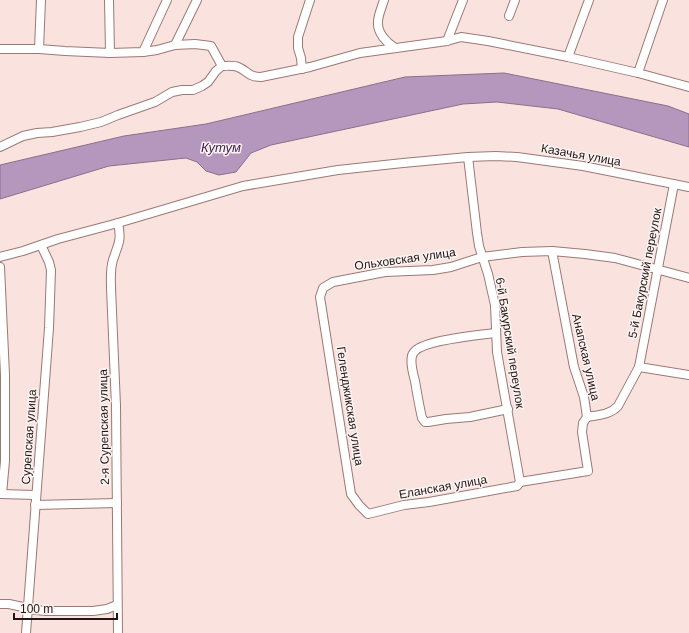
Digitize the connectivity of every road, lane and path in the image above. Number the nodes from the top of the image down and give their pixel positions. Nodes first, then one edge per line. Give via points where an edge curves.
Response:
1 (41, 0) edge
2 (109, 0) edge
3 (167, 0) edge
4 (197, 0) edge
5 (310, 0) edge
6 (384, 0) edge
7 (462, 0) edge
8 (515, 0) edge
9 (589, 0) edge
10 (663, 0) edge
11 (509, 16) dead end
12 (447, 40) junction
13 (175, 45) junction
14 (395, 48) junction
15 (40, 49) junction
16 (0, 50) edge
17 (143, 52) junction
18 (110, 53) junction
19 (568, 57) junction
20 (222, 66) junction
21 (302, 69) junction
22 (638, 73) junction
23 (689, 87) edge
24 (0, 147) edge
25 (468, 157) junction
26 (674, 184) junction
27 (689, 187) edge
28 (118, 223) junction
29 (41, 245) junction
30 (552, 252) junction
31 (0, 257) edge
32 (482, 257) junction
33 (0, 267) edge
34 (657, 269) junction
35 (689, 278) edge
36 (320, 296) joint
37 (496, 333) junction
38 (639, 367) junction
39 (689, 375) edge
40 (508, 409) junction
41 (587, 417) junction
42 (520, 482) junction
43 (1, 494) edge
44 (36, 495) junction
45 (117, 503) junction
46 (35, 505) junction
47 (368, 514) joint
48 (0, 604) edge
49 (117, 605) junction
50 (27, 608) junction
51 (26, 633) edge
52 (118, 633) edge

1 - 15 street
2 - 18 street
3 - 17 street
4 - 13 street
5 - 21 street via 298,37
6 - 14 street via 378,22 379,30
7 - 12 street
8 - 11 street
9 - 19 street
10 - 22 street
12 - 14 street
12 - 19 street via 461,37
13 - 17 street
13 - 20 street via 211,46
14 - 21 street via 360,53
15 - 16 street
15 - 18 street
17 - 18 street
19 - 22 street
20 - 21 street via 240,68 254,77
20 - 24 street via 208,82 193,90 172,92 155,102 101,122 23,136
22 - 23 street
25 - 26 street, Казачья улица via 517,156
25 - 28 street, Казачья улица via 338,170 243,186
25 - 32 street, 6-й Бакурский переулок
26 - 27 street, Казачья улица
26 - 34 street, 5-й Бакурский переулок
28 - 29 street, Казачья улица
28 - 45 street, 2-я Сурепская улица via 120,241 113,260 110,288 116,406
29 - 31 street, Казачья улица
29 - 44 street, Сурепская улица via 49,262 51,284
30 - 32 street, Ольховская улица via 522,252
30 - 34 street, Ольховская улица via 615,258
30 - 41 street, Анапская улица via 574,367 584,397
32 - 36 street, Ольховская улица via 451,267 385,272 333,282 323,288
32 - 37 street, 6-й Бакурский переулок via 495,305
33 - 43 street via 5,375 5,461
34 - 35 street, Ольховская улица
34 - 38 street, 5-й Бакурский переулок
36 - 47 street, Геленджикская улица via 351,494
37 - 40 street, 6-й Бакурский переулок
37 - 40 street via 460,337 420,347 412,355 413,375 424,422 470,417
38 - 39 street
38 - 41 street, 5-й Бакурский переулок via 614,410
40 - 42 street, 6-й Бакурский переулок
41 - 42 street, Анапская улица via 582,432 588,471
42 - 47 street, Еланская улица via 517,486 404,505
43 - 44 street
44 - 46 street, Сурепская улица
45 - 46 street
45 - 49 street, 2-я Сурепская улица
46 - 50 street, Сурепская улица
48 - 50 street
49 - 50 street via 93,611 46,611
49 - 52 street, 2-я Сурепская улица
50 - 51 street, Сурепская улица

